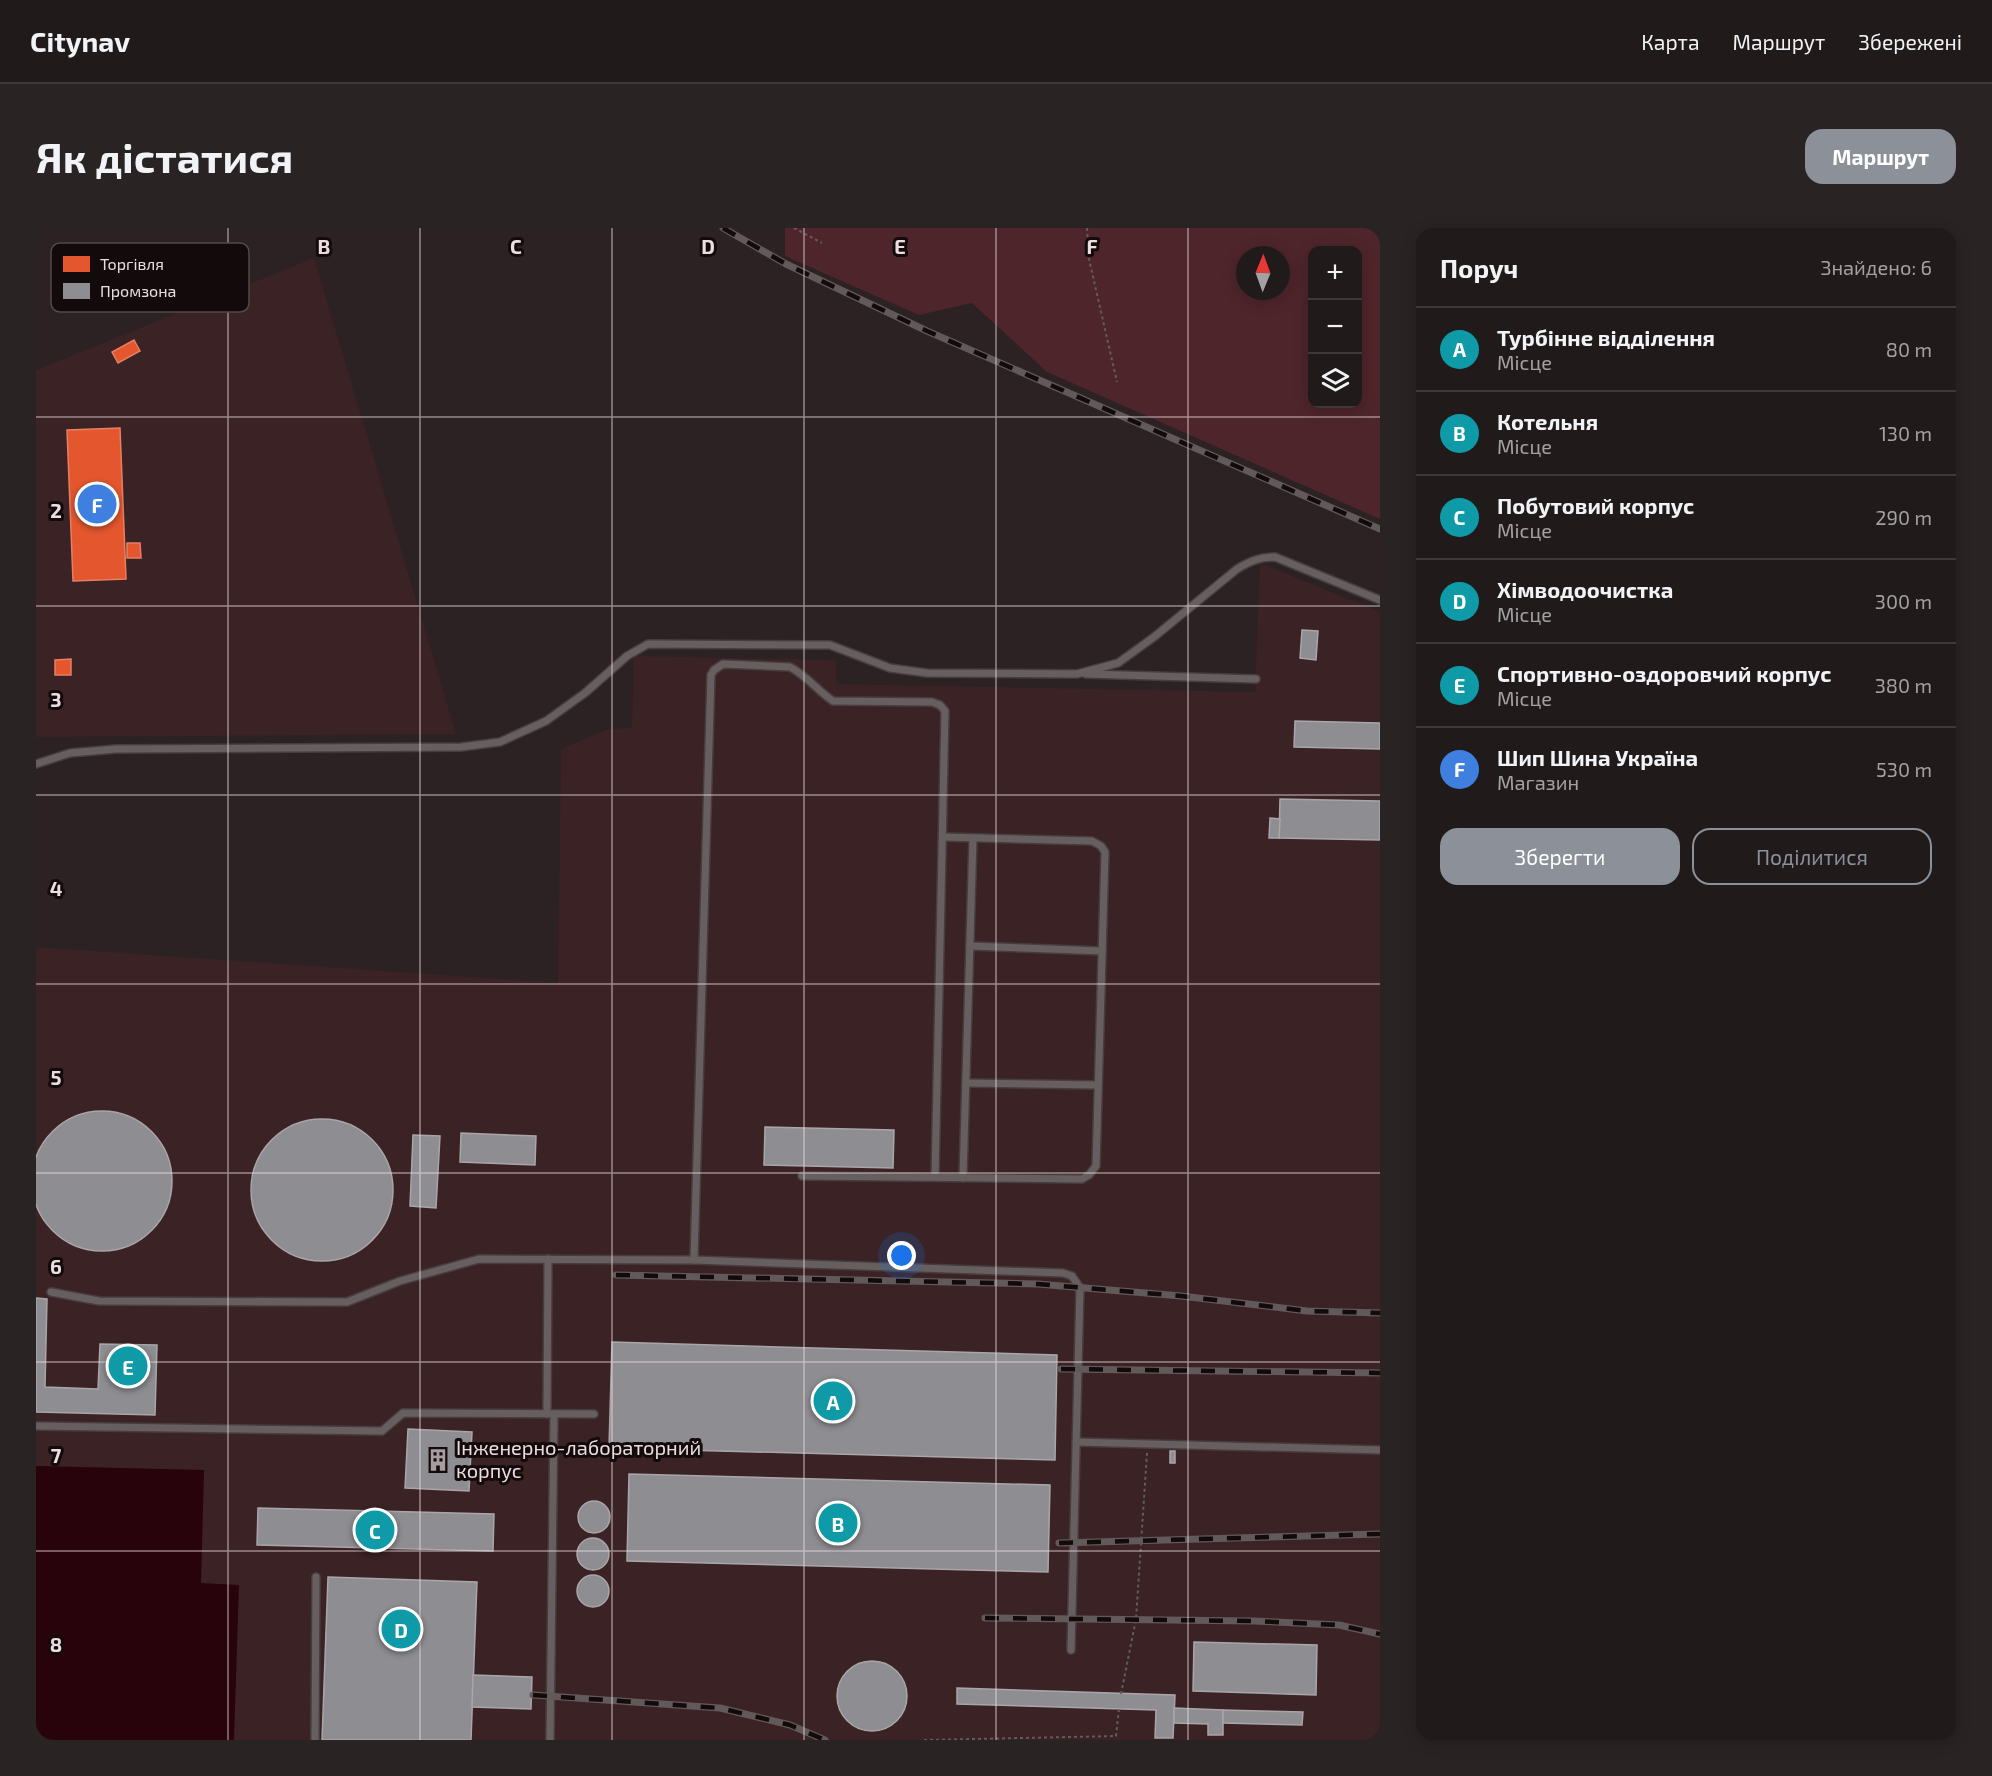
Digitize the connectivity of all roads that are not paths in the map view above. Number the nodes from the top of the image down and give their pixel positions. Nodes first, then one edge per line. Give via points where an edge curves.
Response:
1 (1380, 600) edge
2 (1077, 674) junction
3 (1256, 679) dead end
4 (36, 764) edge
5 (943, 837) junction
6 (973, 838) junction
7 (970, 946) junction
8 (1102, 951) junction
9 (966, 1083) junction
10 (1098, 1085) junction
11 (802, 1176) dead end
12 (935, 1178) junction
13 (963, 1178) junction
14 (548, 1259) junction
15 (694, 1260) junction
16 (51, 1292) dead end
17 (551, 1414) junction
18 (594, 1414) dead end
19 (36, 1426) edge
20 (1076, 1442) junction
21 (1380, 1450) edge
22 (316, 1577) dead end
23 (1071, 1650) dead end
24 (315, 1740) edge
25 (550, 1740) edge

1 - 2 lane via 1275,557 1263,557 1237,569 1118,663
2 - 3 lane
2 - 4 lane via 927,674 890,668 830,645 648,644 627,656 546,721 500,742 461,747 116,749 70,753
5 - 6 lane
5 - 12 lane
5 - 15 lane via 946,717 940,705 833,701 790,667 723,664 714,670
6 - 7 lane
6 - 8 lane via 1092,841 1101,846 1105,852
7 - 8 lane
7 - 9 lane
8 - 10 lane
9 - 10 lane
9 - 13 lane
10 - 13 lane via 1096,1166 1089,1175 1082,1179
11 - 12 lane
12 - 13 lane
14 - 15 lane
14 - 16 lane via 479,1259 400,1281 347,1302 99,1301
14 - 17 lane
15 - 20 lane via 1072,1276 1080,1288
17 - 18 lane
17 - 19 lane via 403,1413 382,1431
17 - 25 lane
20 - 21 lane
20 - 23 lane
22 - 24 lane

